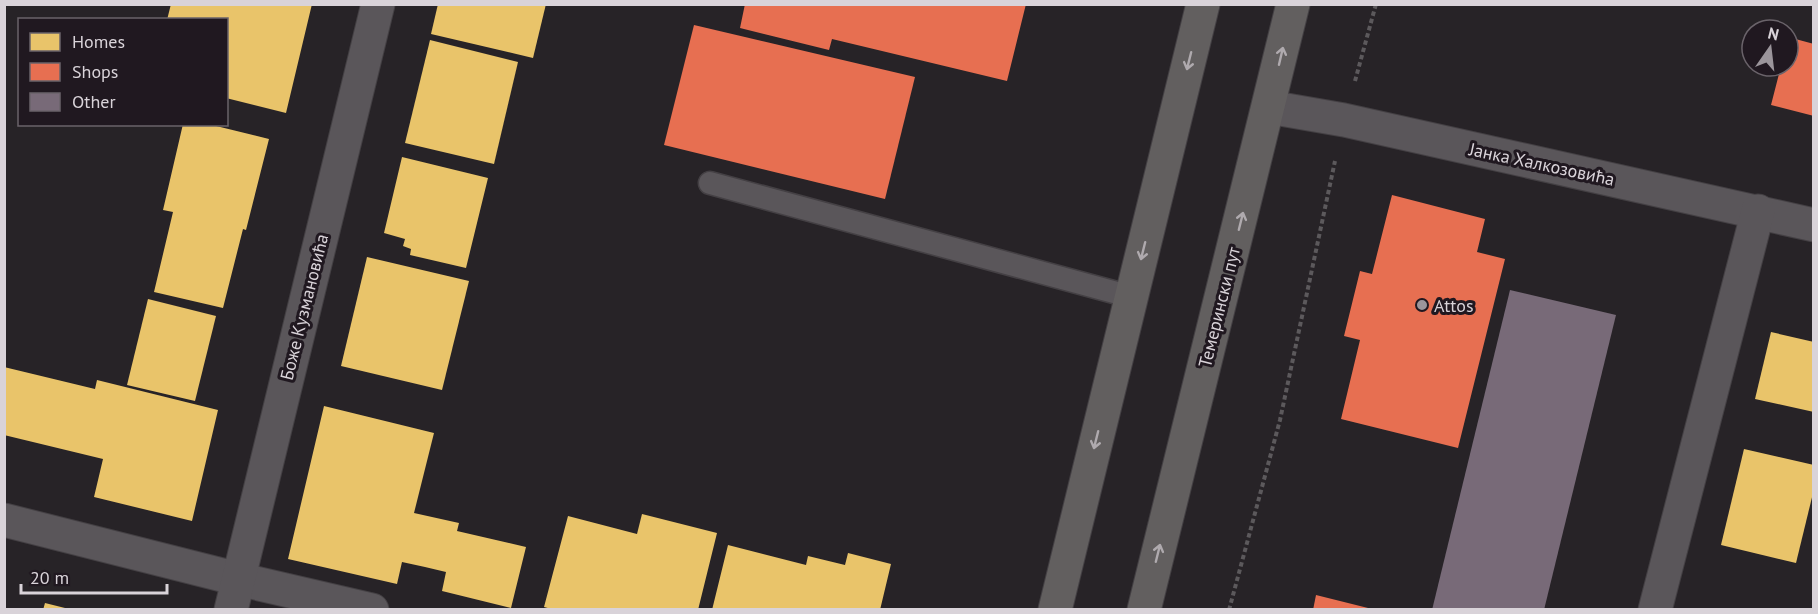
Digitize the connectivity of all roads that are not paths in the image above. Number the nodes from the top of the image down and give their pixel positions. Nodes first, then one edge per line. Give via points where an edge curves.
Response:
1 (378, 4) edge
2 (1203, 4) edge
3 (1293, 4) edge
4 (1269, 106) junction
5 (710, 183) dead end
6 (1758, 211) junction
7 (1814, 225) edge
8 (1132, 297) junction
9 (4, 520) edge
10 (235, 594) edge
11 (372, 609) edge
12 (1055, 609) edge
13 (1144, 609) edge
14 (1655, 609) edge

1 - 10 street, Боже Кузмановића
2 -> 8 main road
4 -> 3 main road, Темерински пут
4 - 6 street, Јанка Халкозовића
13 -> 4 main road, Темерински пут
5 - 8 lane
6 - 7 street, Јанка Халкозовића
6 - 14 street
8 -> 12 main road
9 - 10 street
10 - 11 street

